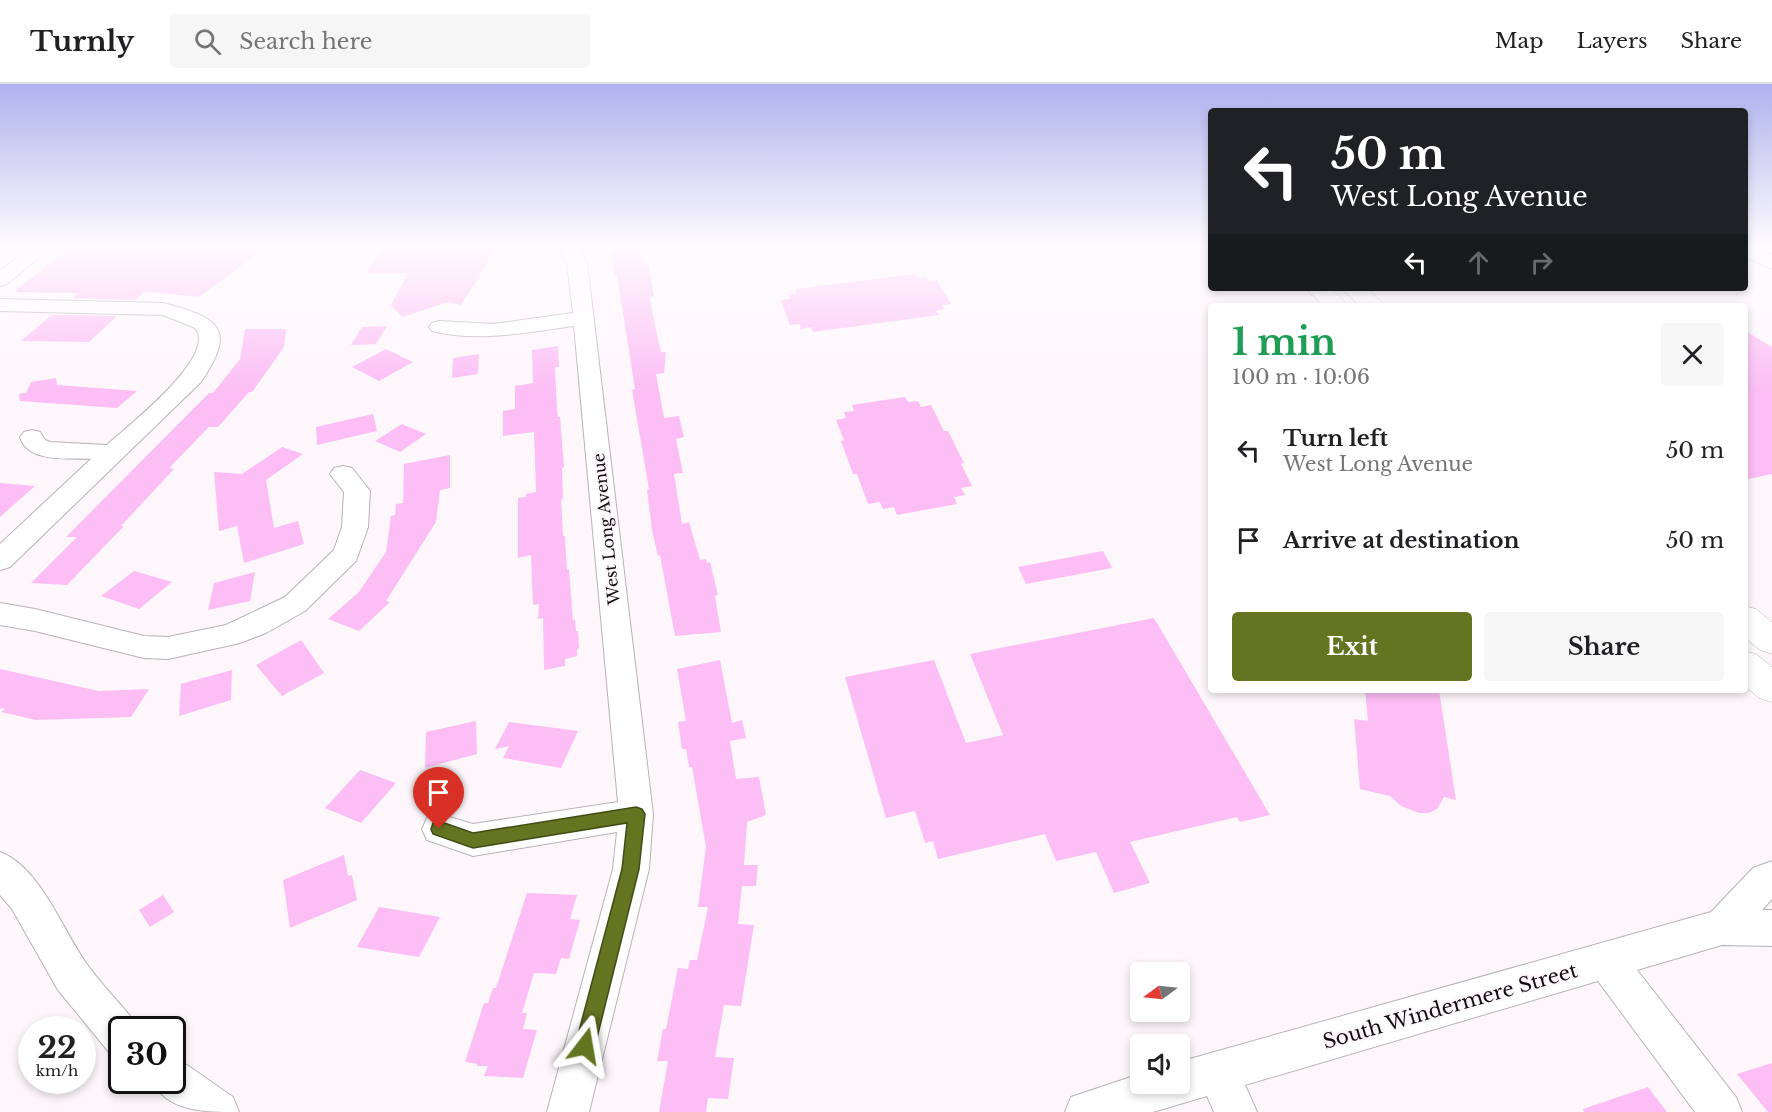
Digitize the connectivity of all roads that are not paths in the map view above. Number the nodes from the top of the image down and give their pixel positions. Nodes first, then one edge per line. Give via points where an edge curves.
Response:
1 (581, 294) edge
2 (0, 306) edge
3 (584, 318) junction
4 (439, 327) dead end
5 (32, 437) dead end
6 (111, 453) junction
7 (343, 474) dead end
8 (0, 560) edge
9 (0, 614) edge
10 (1748, 621) edge
11 (1772, 641) edge
12 (1748, 667) edge
13 (1772, 688) edge
14 (636, 814) junction
15 (439, 829) dead end
16 (0, 868) edge
17 (1772, 878) edge
18 (1722, 927) junction
19 (1772, 928) edge
20 (1607, 962) junction
21 (108, 1020) edge
22 (1192, 1079) edge
23 (186, 1090) edge
24 (218, 1112) edge
25 (568, 1112) edge
26 (1086, 1112) edge
27 (1236, 1112) edge
28 (1721, 1112) edge

1 - 3 street, West Long Avenue
2 - 6 street via 163,309 185,314 206,327 211,345 193,376
3 - 4 street via 477,331
3 - 14 street, West Long Avenue
5 - 6 street via 34,444 46,449
6 - 8 street
7 - 9 street via 357,491 355,527 346,554 295,604 256,625 230,635 168,648 144,647
10 - 11 main road
12 - 13 main road
14 - 15 street via 473,840
14 - 25 street, West Long Avenue via 631,869
16 - 21 street via 25,897 72,976
17 - 18 street, South Windermere Street
18 - 19 street, South Windermere Street
18 - 20 street, South Windermere Street
20 - 22 street, South Windermere Street
20 - 28 street
22 - 26 street, South Windermere Street
22 - 27 street
23 - 24 street

